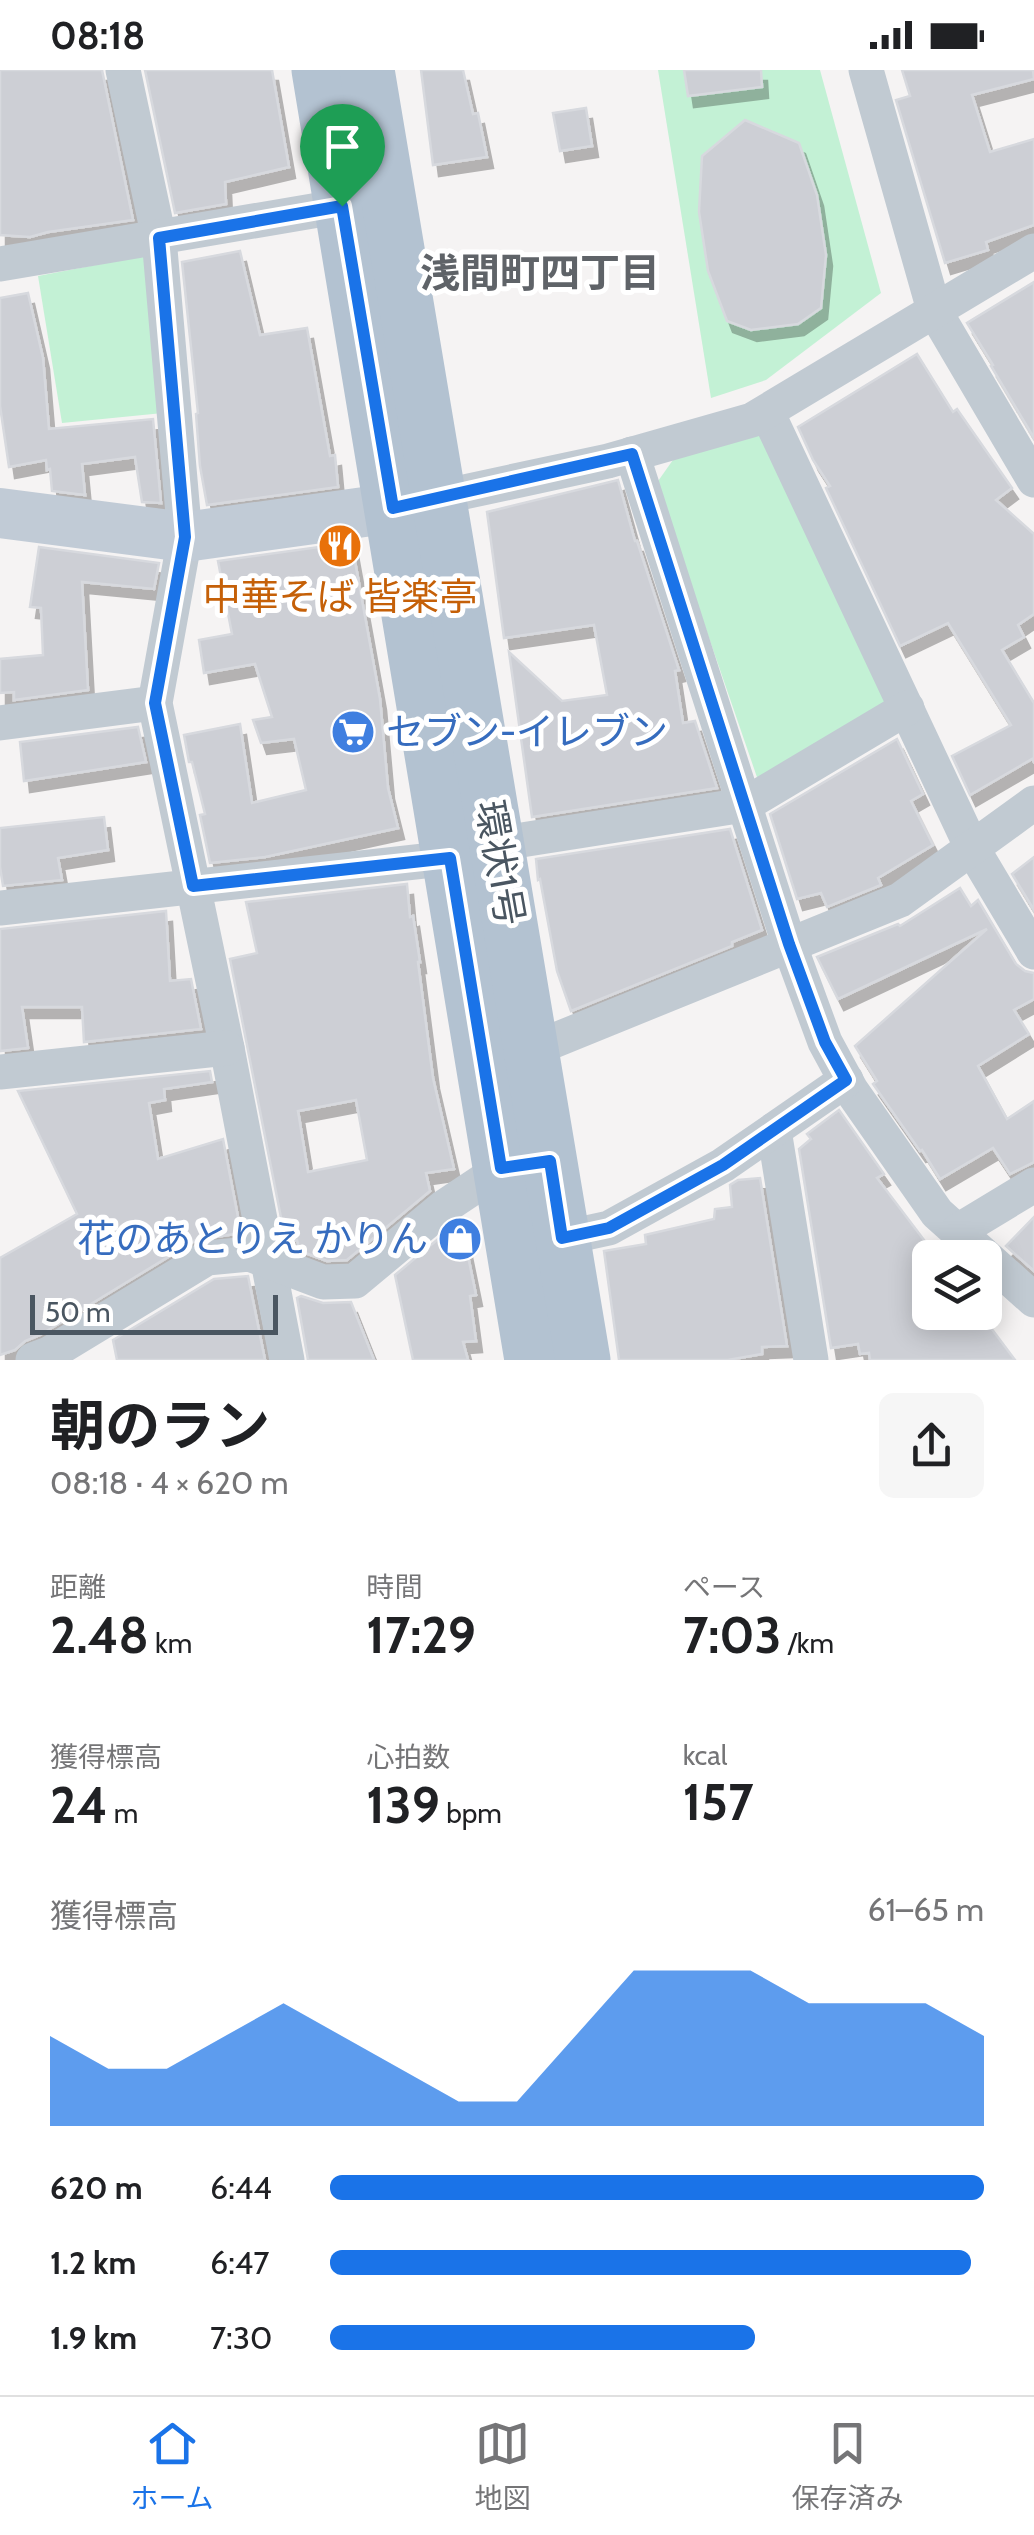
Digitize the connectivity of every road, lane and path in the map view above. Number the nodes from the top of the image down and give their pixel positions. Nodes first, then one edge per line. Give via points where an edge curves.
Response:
1 (123, 70) edge
2 (319, 70) edge
3 (367, 70) edge
4 (866, 70) edge
5 (342, 206) junction
6 (159, 238) junction
7 (1034, 251) edge
8 (0, 264) edge
9 (934, 310) junction
10 (766, 412) junction
11 (632, 454) junction
12 (1034, 480) edge
13 (416, 502) junction
14 (0, 513) edge
15 (185, 537) junction
16 (155, 703) junction
17 (907, 708) junction
18 (0, 723) edge
19 (1034, 803) edge
20 (744, 805) junction
21 (972, 848) junction
22 (473, 851) junction
23 (193, 886) junction
24 (0, 908) edge
25 (789, 944) junction
26 (1034, 952) edge
27 (227, 1048) junction
28 (531, 1050) junction
29 (0, 1072) edge
30 (846, 1080) junction
31 (774, 1130) junction
32 (525, 1165) junction
33 (1034, 1185) edge
34 (958, 1232) junction
35 (562, 1238) junction
36 (267, 1261) junction
37 (1034, 1300) edge
38 (33, 1360) edge
39 (287, 1360) edge
40 (532, 1360) edge
41 (583, 1360) edge
42 (811, 1360) edge

1 - 6 street
2 - 5 main road, 環状1号
3 - 13 main road, 環状1号
4 - 9 street
5 - 6 street
5 - 13 main road, 環状1号
6 - 8 street
6 - 15 street
7 - 9 street
9 - 10 street
9 - 12 street
10 - 11 street
10 - 17 street
11 - 13 street
11 - 20 street
13 - 15 street
13 - 22 main road, 環状1号
14 - 15 street
15 - 16 street
16 - 18 street
16 - 23 street
17 - 20 street
17 - 21 street
19 - 21 street
20 - 22 street
20 - 25 street
21 - 25 street via 900,900
21 - 26 street
22 - 23 street
22 - 28 main road, 環状1号
22 - 32 main road, 環状1号
23 - 24 street
23 - 27 street
25 - 28 street
25 - 30 street
27 - 29 street
27 - 36 street
28 - 32 main road, 環状1号
30 - 31 street
30 - 34 street via 937,1212
31 - 35 street via 609,1228
31 - 42 street
32 - 35 main road, 環状1号
32 - 36 street via 444,1207 355,1281 323,1282
32 - 40 main road, 環状1号
33 - 34 street
34 - 37 street
35 - 41 main road, 環状1号
36 - 38 street via 249,1254 207,1258
36 - 39 street

